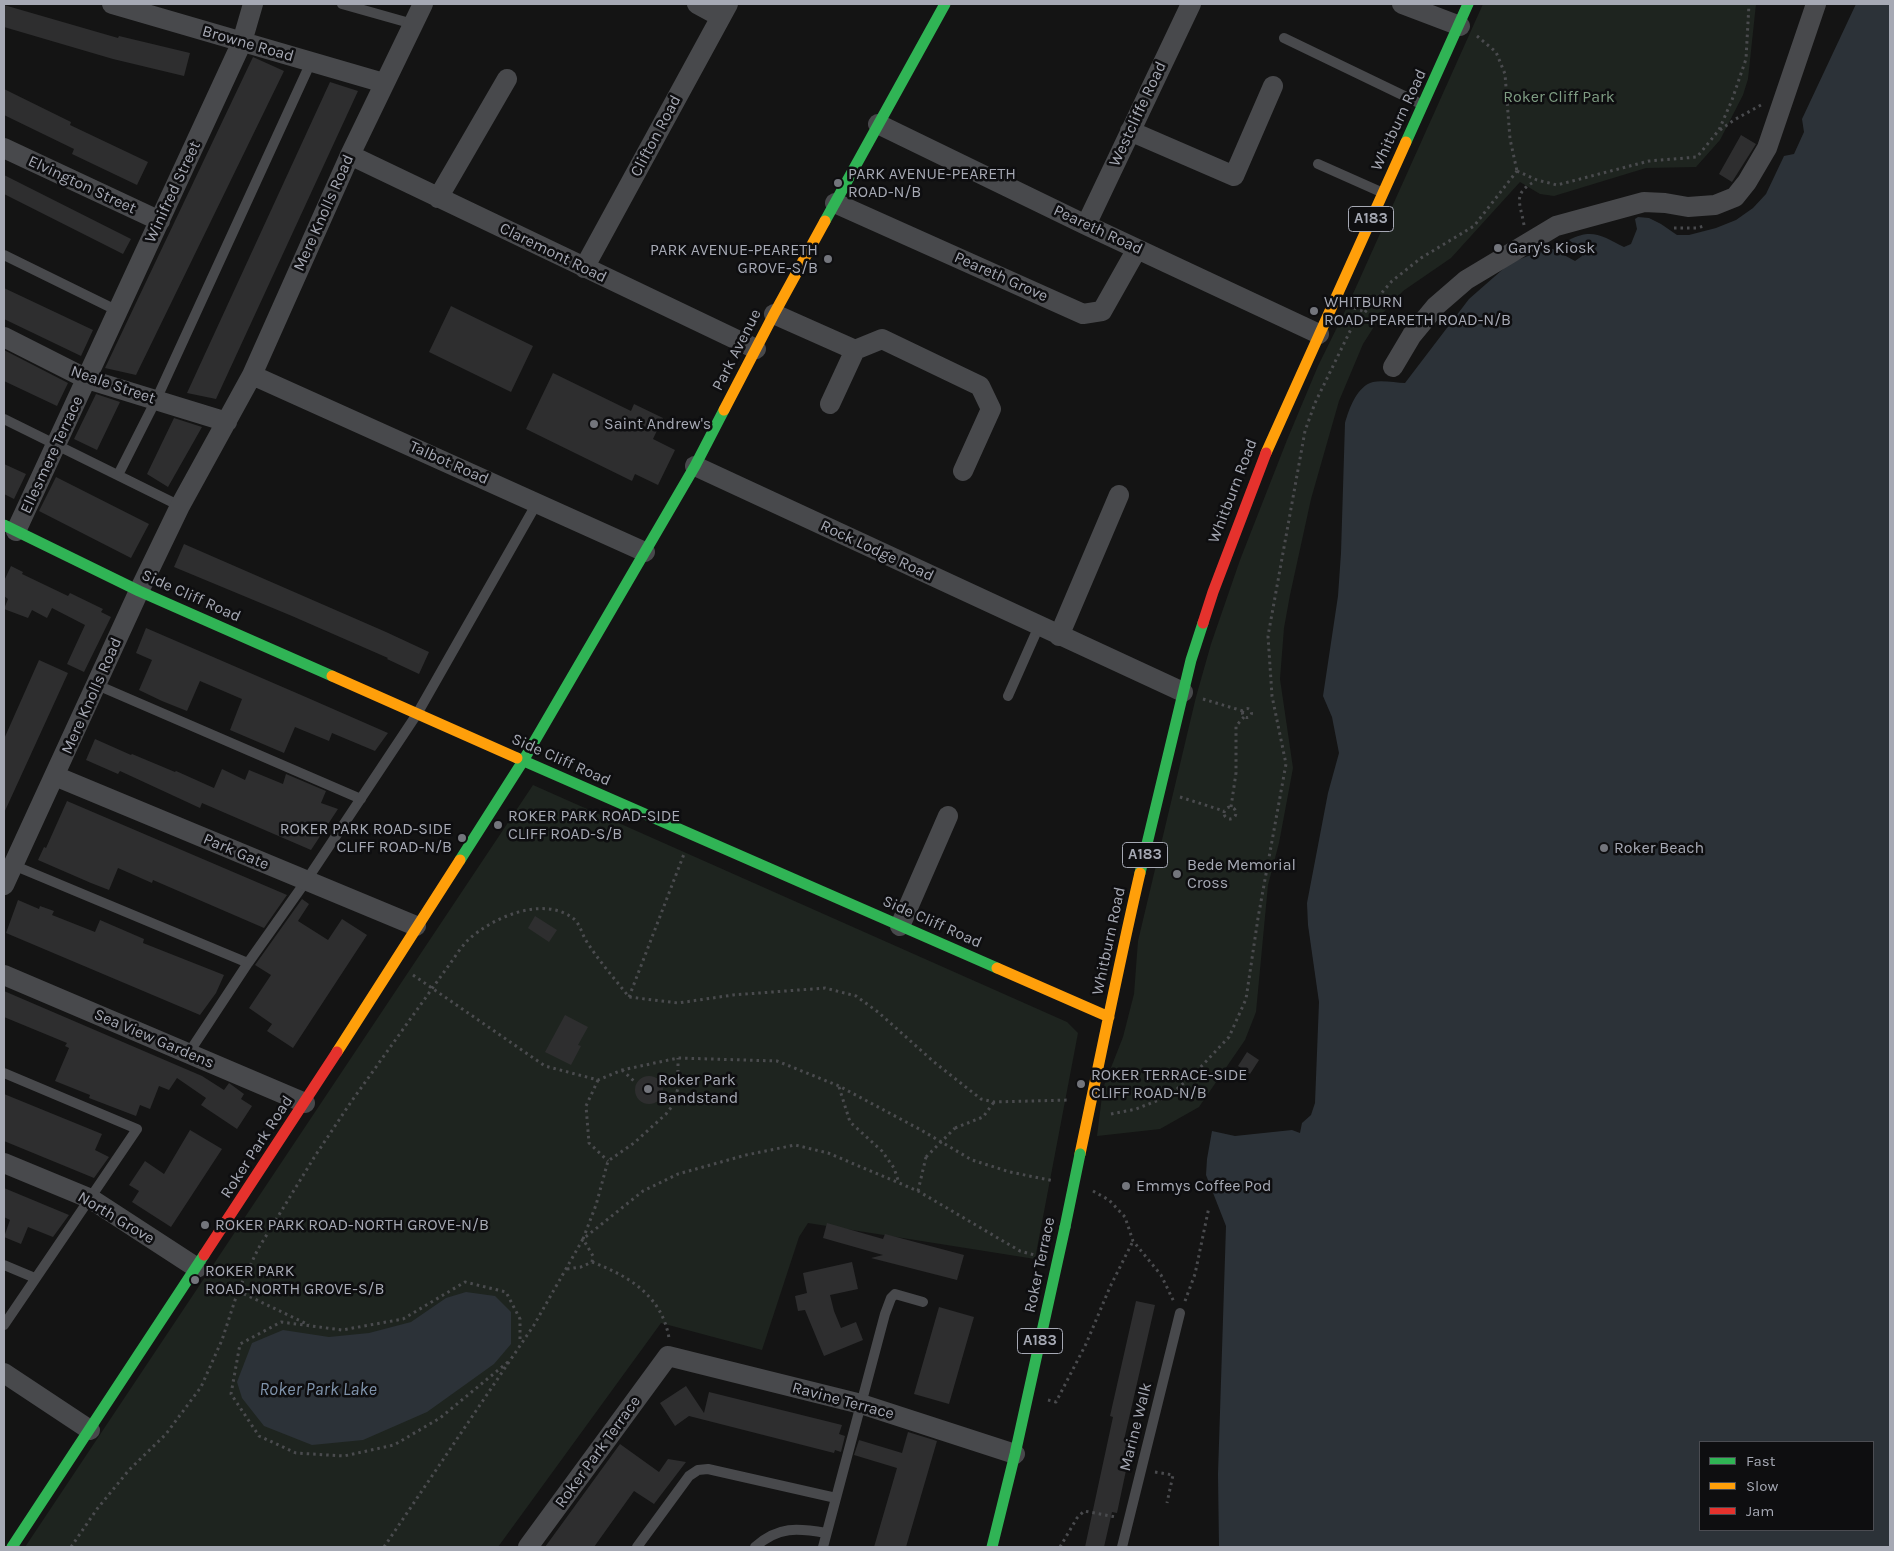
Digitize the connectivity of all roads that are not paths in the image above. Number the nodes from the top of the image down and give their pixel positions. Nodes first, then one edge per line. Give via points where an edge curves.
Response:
1 (112, 4) edge
2 (253, 4) edge
3 (342, 4) edge
4 (423, 4) edge
5 (697, 4) edge
6 (945, 4) edge
7 (1191, 4) edge
8 (1402, 4) edge
9 (1468, 4) edge
10 (1816, 4) edge
11 (724, 10) edge
12 (413, 24) junction
13 (1460, 26) junction
14 (1284, 38) dead end
15 (242, 42) junction
16 (311, 62) junction
17 (507, 79) dead end
18 (384, 83) junction
19 (1273, 86) dead end
20 (1423, 105) junction
21 (878, 124) junction
22 (1130, 131) junction
23 (4, 148) edge
24 (350, 155) junction
25 (1318, 164) dead end
26 (1383, 192) junction
27 (438, 198) junction
28 (835, 203) junction
29 (160, 221) junction
30 (1086, 225) junction
31 (1137, 249) junction
32 (4, 254) edge
33 (584, 268) junction
34 (118, 311) junction
35 (774, 314) junction
36 (1319, 334) junction
37 (4, 338) edge
38 (756, 349) junction
39 (855, 350) junction
40 (1393, 367) dead end
41 (252, 375) junction
42 (87, 379) junction
43 (156, 400) junction
44 (830, 404) dead end
45 (4, 419) edge
46 (227, 422) junction
47 (56, 445) junction
48 (696, 466) junction
49 (963, 471) dead end
50 (118, 476) junction
51 (1119, 495) dead end
52 (536, 503) junction
53 (180, 506) junction
54 (10, 528) edge
55 (645, 552) junction
56 (139, 591) junction
57 (1039, 626) junction
58 (1059, 636) junction
59 (97, 685) junction
60 (1189, 695) junction
61 (1008, 696) dead end
62 (416, 714) junction
63 (523, 761) junction
64 (55, 776) junction
65 (362, 798) junction
66 (948, 816) dead end
67 (13, 865) junction
68 (306, 881) junction
69 (4, 885) edge
70 (416, 926) junction
71 (900, 926) junction
72 (248, 962) junction
73 (4, 975) edge
74 (1109, 1017) junction
75 (188, 1054) junction
76 (4, 1073) edge
77 (305, 1103) junction
78 (4, 1163) edge
79 (90, 1199) junction
80 (4, 1265) edge
81 (197, 1268) junction
82 (35, 1278) junction
83 (923, 1302) dead end
84 (1180, 1313) road end
85 (4, 1325) edge
86 (668, 1356) joint
87 (4, 1373) edge
88 (861, 1404) junction
89 (90, 1430) junction
90 (1015, 1454) junction
91 (836, 1498) junction
92 (826, 1533) junction
93 (12, 1547) edge
94 (528, 1547) edge
95 (637, 1547) edge
96 (754, 1547) edge
97 (823, 1547) edge
98 (992, 1547) edge
99 (1122, 1547) edge

1 - 15 street, Browne Road
2 - 15 street, Winifred Street
3 - 12 lane
4 - 12 street, Mere Knolls Road
5 - 11 street
6 - 21 street, Park Avenue
7 - 22 street, Westcliffe Road
8 - 13 street
9 - 13 street, Whitburn Road / A183
10 - 40 street via 1767,148 1735,197 1716,205 1688,207 1644,202 1556,226 1466,280 1436,306 1412,335
11 - 33 street, Clifton Road
12 - 18 street, Mere Knolls Road
13 - 20 street, Whitburn Road / A183
14 - 20 lane
15 - 16 street, Browne Road
15 - 29 street, Winifred Street
16 - 18 street, Browne Road
16 - 43 lane
17 - 27 street
18 - 24 street, Mere Knolls Road
19 - 22 street via 1234,176
20 - 26 street, Whitburn Road / A183
21 - 28 street, Park Avenue
21 - 30 street, Peareth Road
22 - 30 street, Westcliffe Road
23 - 29 street, Elvington Street
24 - 27 street, Claremont Road
24 - 41 street, Mere Knolls Road
25 - 26 lane
26 - 36 street, Whitburn Road / A183
27 - 33 street, Claremont Road
28 - 31 street, Peareth Grove via 1083,314 1102,311
28 - 35 street, Park Avenue
29 - 34 street, Winifred Street
30 - 31 street, Peareth Road
31 - 36 street, Peareth Road
32 - 34 lane
33 - 38 street, Claremont Road
34 - 42 street, Winifred Street
35 - 38 street, Park Avenue
35 - 39 street
36 - 60 street, Whitburn Road / A183 via 1272,434 1213,592 1191,660
37 - 42 street, Neale Street
38 - 48 street, Park Avenue
39 - 44 street
39 - 49 street via 882,339 980,386 992,409
41 - 46 street, Mere Knolls Road
41 - 52 street, Talbot Road
42 - 43 street, Neale Street
42 - 47 street, Ellesmere Terrace
43 - 46 street, Neale Street
43 - 50 lane
45 - 47 lane
46 - 53 street, Mere Knolls Road
47 - 50 lane
47 - 54 street, Ellesmere Terrace
48 - 55 street, Park Avenue
48 - 57 street, Rock Lodge Road
50 - 53 lane
51 - 58 street
52 - 55 street, Talbot Road
52 - 62 lane
53 - 56 street, Mere Knolls Road
54 - 56 street, Side Cliff Road
55 - 63 street, Park Avenue
56 - 59 street, Mere Knolls Road
56 - 62 street, Side Cliff Road
57 - 58 street, Rock Lodge Road
57 - 61 lane
58 - 60 street, Rock Lodge Road
59 - 64 street, Mere Knolls Road
59 - 65 lane
60 - 74 street, Whitburn Road / A183 via 1116,975
62 - 63 street, Side Cliff Road
62 - 65 lane
63 - 70 street, Roker Park Road
63 - 71 street, Side Cliff Road
64 - 67 street, Mere Knolls Road
64 - 68 street, Park Gate
65 - 68 lane
66 - 71 street
67 - 69 street, Mere Knolls Road
67 - 72 lane
68 - 70 street, Park Gate
68 - 72 lane
70 - 77 street, Roker Park Road
71 - 74 street, Side Cliff Road
72 - 75 lane
73 - 75 street, Sea View Gardens
74 - 90 street, Roker Terrace / A183, bridge
75 - 77 street, Sea View Gardens
76 - 79 lane via 137,1129
77 - 81 street, Roker Park Road
78 - 79 street, North Grove
79 - 81 street, North Grove
79 - 82 lane
80 - 82 lane
81 - 89 street, Roker Park Road
82 - 85 lane
83 - 88 lane via 894,1294 891,1298
84 - 99 lane, Marine Walk
86 - 88 street, Ravine Terrace
86 - 94 street, Roker Park Terrace
87 - 89 street
88 - 90 street, Ravine Terrace
88 - 91 lane
89 - 93 street, Roker Park Road
90 - 98 street, Roker Terrace / A183
91 - 92 lane
91 - 95 lane via 708,1469 698,1470 690,1476
92 - 96 lane via 784,1530
92 - 97 lane

